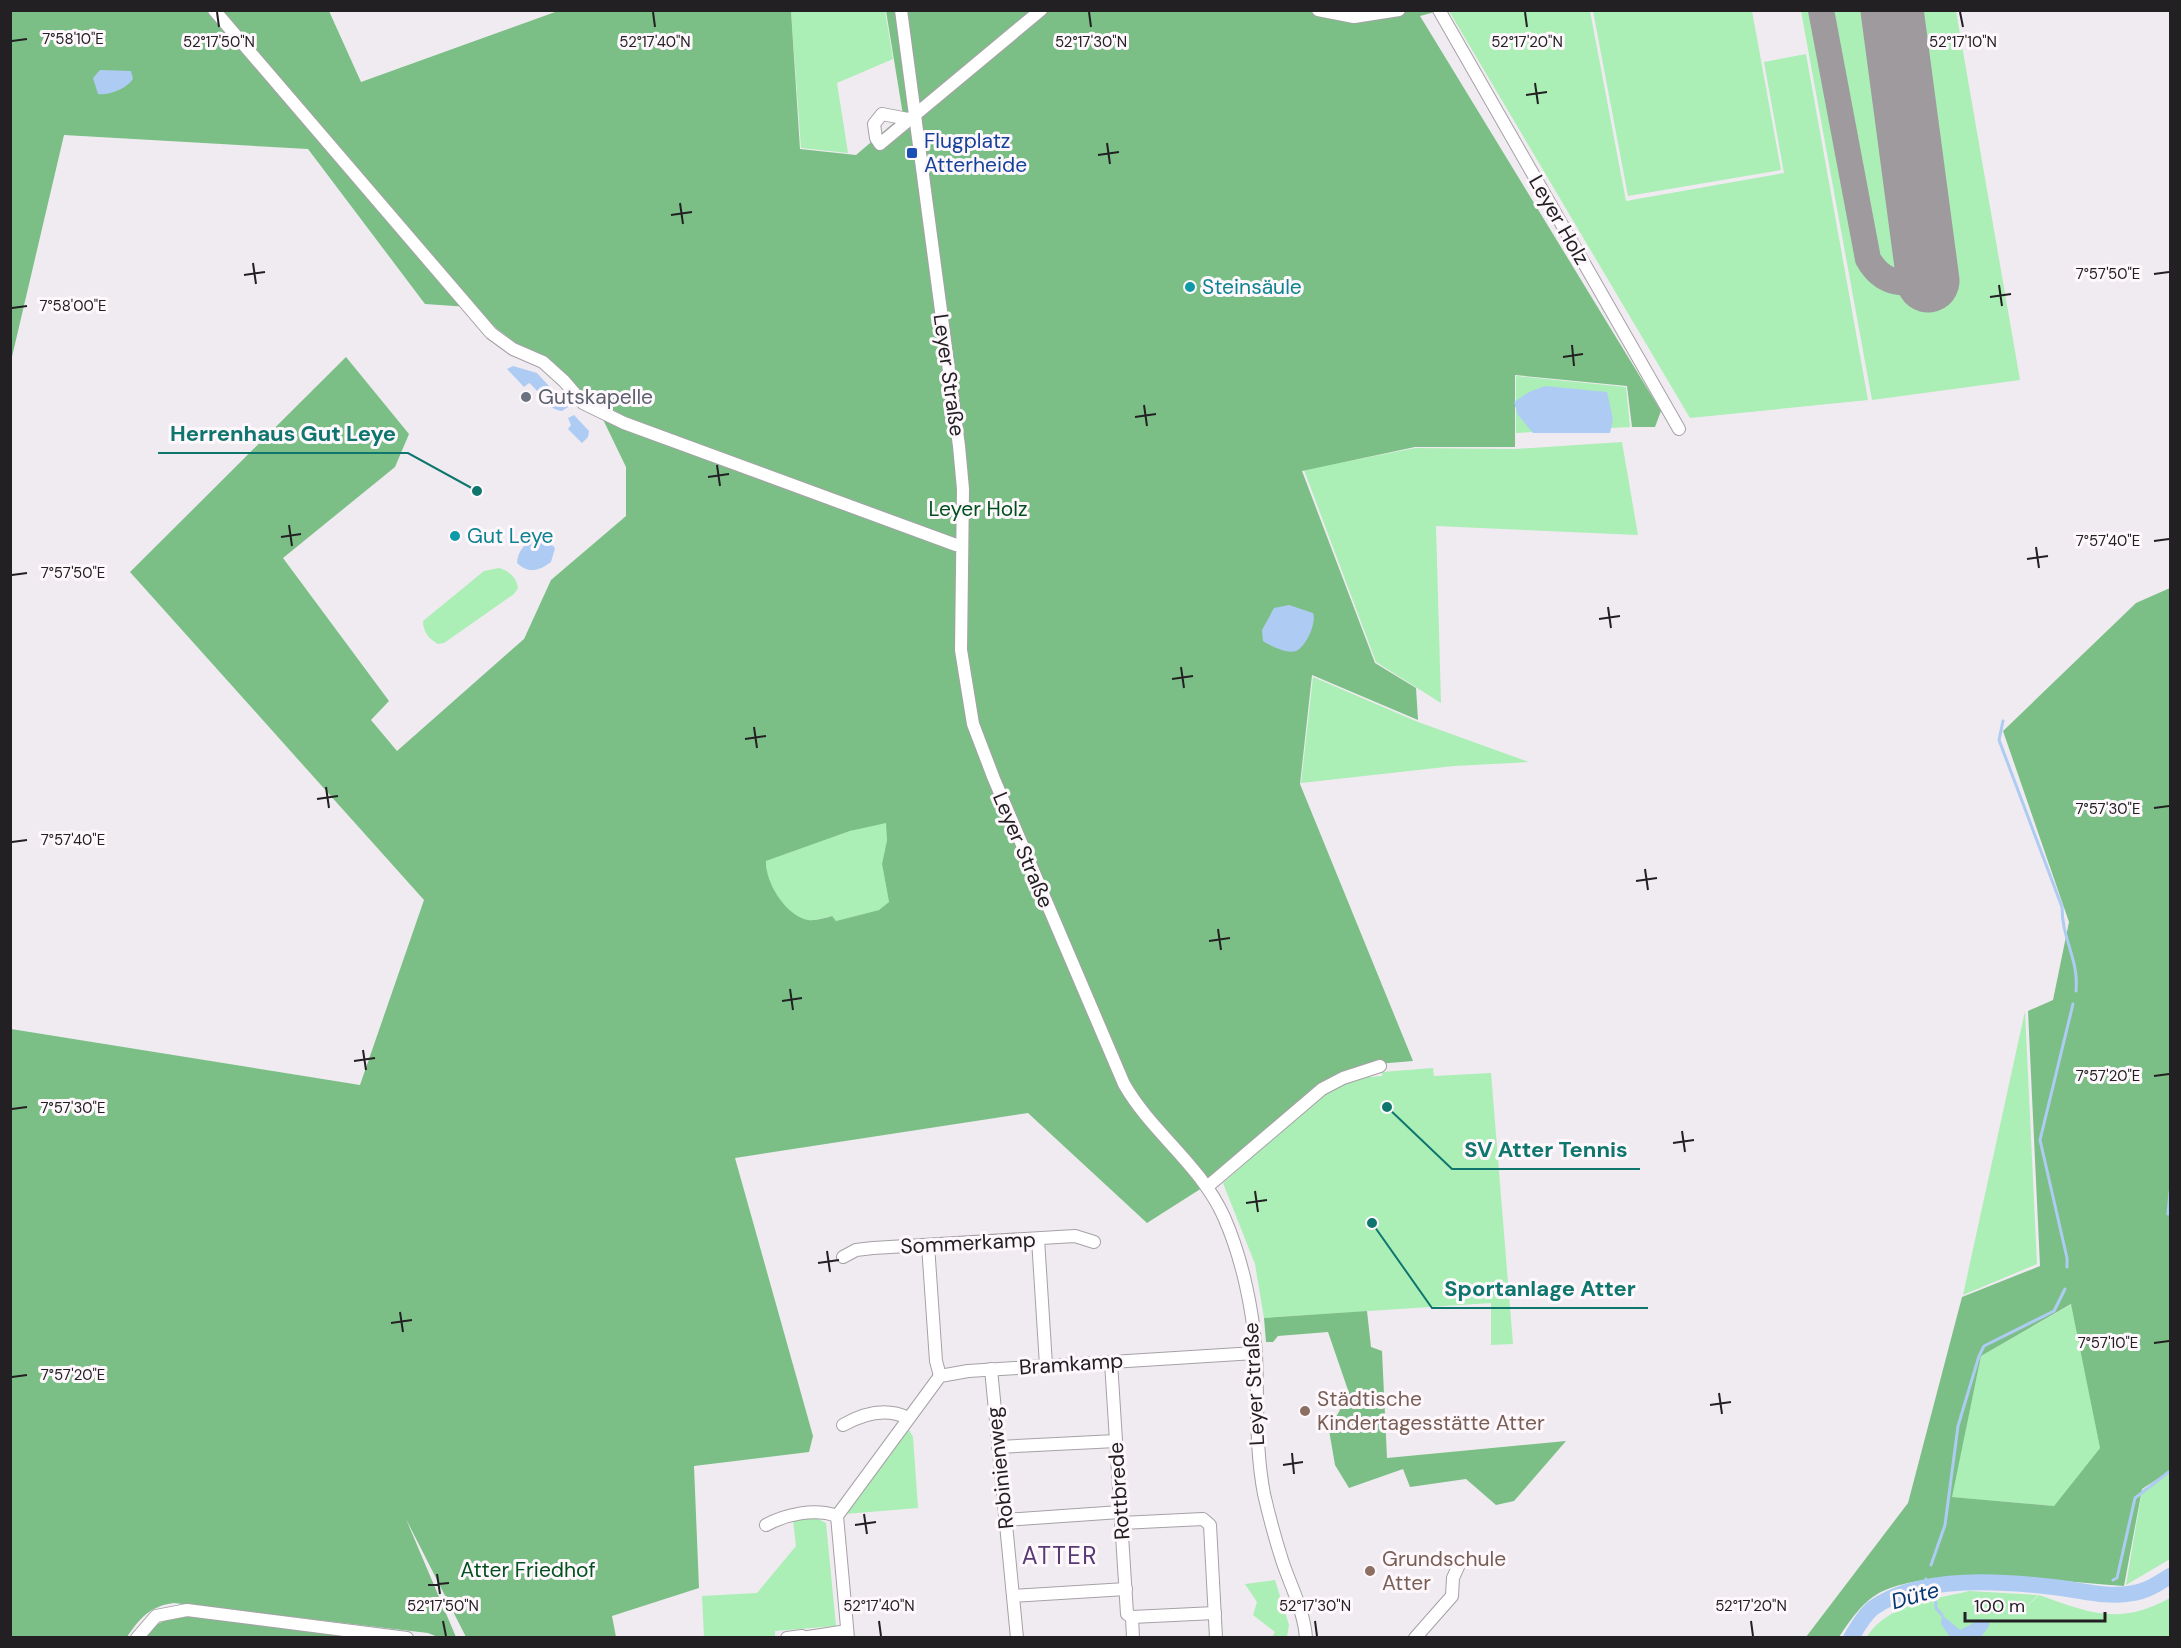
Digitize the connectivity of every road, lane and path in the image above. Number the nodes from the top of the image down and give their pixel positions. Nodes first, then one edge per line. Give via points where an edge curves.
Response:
1 (214, 10) edge
2 (901, 10) edge
3 (1041, 10) edge
4 (1318, 10) edge
5 (1399, 10) edge
6 (1439, 10) edge
7 (911, 116) junction
8 (1679, 429) dead end
9 (956, 545) dead end
10 (1380, 1066) dead end
11 (1207, 1187) junction
12 (1038, 1239) junction
13 (1094, 1242) dead end
14 (928, 1245) junction
15 (843, 1257) dead end
16 (1256, 1353) junction
17 (1110, 1362) junction
18 (1046, 1365) junction
19 (991, 1369) junction
20 (940, 1376) junction
21 (908, 1418) junction
22 (843, 1425) dead end
23 (1116, 1441) junction
24 (998, 1447) junction
25 (837, 1516) junction
26 (1121, 1518) junction
27 (1005, 1520) junction
28 (766, 1525) dead end
29 (1461, 1560) dead end
30 (1126, 1589) junction
31 (1013, 1596) junction
32 (1215, 1613) junction
33 (1132, 1617) junction
34 (848, 1634) edge
35 (802, 1637) edge
36 (137, 1638) edge
37 (407, 1638) edge
38 (787, 1638) edge
39 (1017, 1638) edge
40 (1133, 1638) edge
41 (1216, 1638) edge
42 (1306, 1638) edge
43 (1415, 1638) edge

1 - 9 street via 491,333 513,349 543,362 583,403 624,423
2 - 7 street, Leyer Straße
3 - 7 street
4 - 5 street via 1354,17
6 - 8 street, Leyer Holz
7 - 11 street, Leyer Straße via 959,446 963,489 961,650 973,724 1124,1084 1147,1120 1192,1165
10 - 11 street via 1322,1089
11 - 16 street, Leyer Straße via 1224,1216 1235,1248
12 - 13 street, Sommerkamp via 1075,1236
12 - 14 street, Sommerkamp
12 - 18 street
14 - 15 street, Sommerkamp via 856,1250
14 - 20 street
16 - 17 street, Bramkamp
16 - 42 street, Leyer Straße via 1260,1467 1272,1527 1304,1621
17 - 18 street, Bramkamp
17 - 23 street, Rottbrede
18 - 19 street, Bramkamp
19 - 20 street, Bramkamp
19 - 24 street, Robinienweg
20 - 21 street
21 - 22 street via 896,1413 862,1414
21 - 25 street
23 - 24 street
23 - 26 street, Rottbrede
24 - 27 street, Robinienweg
25 - 28 street via 825,1512 780,1517
25 - 34 street
26 - 27 street
26 - 30 street, Rottbrede
26 - 32 street via 1203,1519 1210,1525
27 - 31 street, Robinienweg
29 - 43 street via 1452,1596
30 - 31 street
30 - 33 street, Rottbrede via 1127,1614
31 - 39 street, Robinienweg
32 - 33 street
32 - 41 street
33 - 40 street, Rottbrede
34 - 35 street
35 - 38 street
36 - 37 street via 156,1616 187,1610

